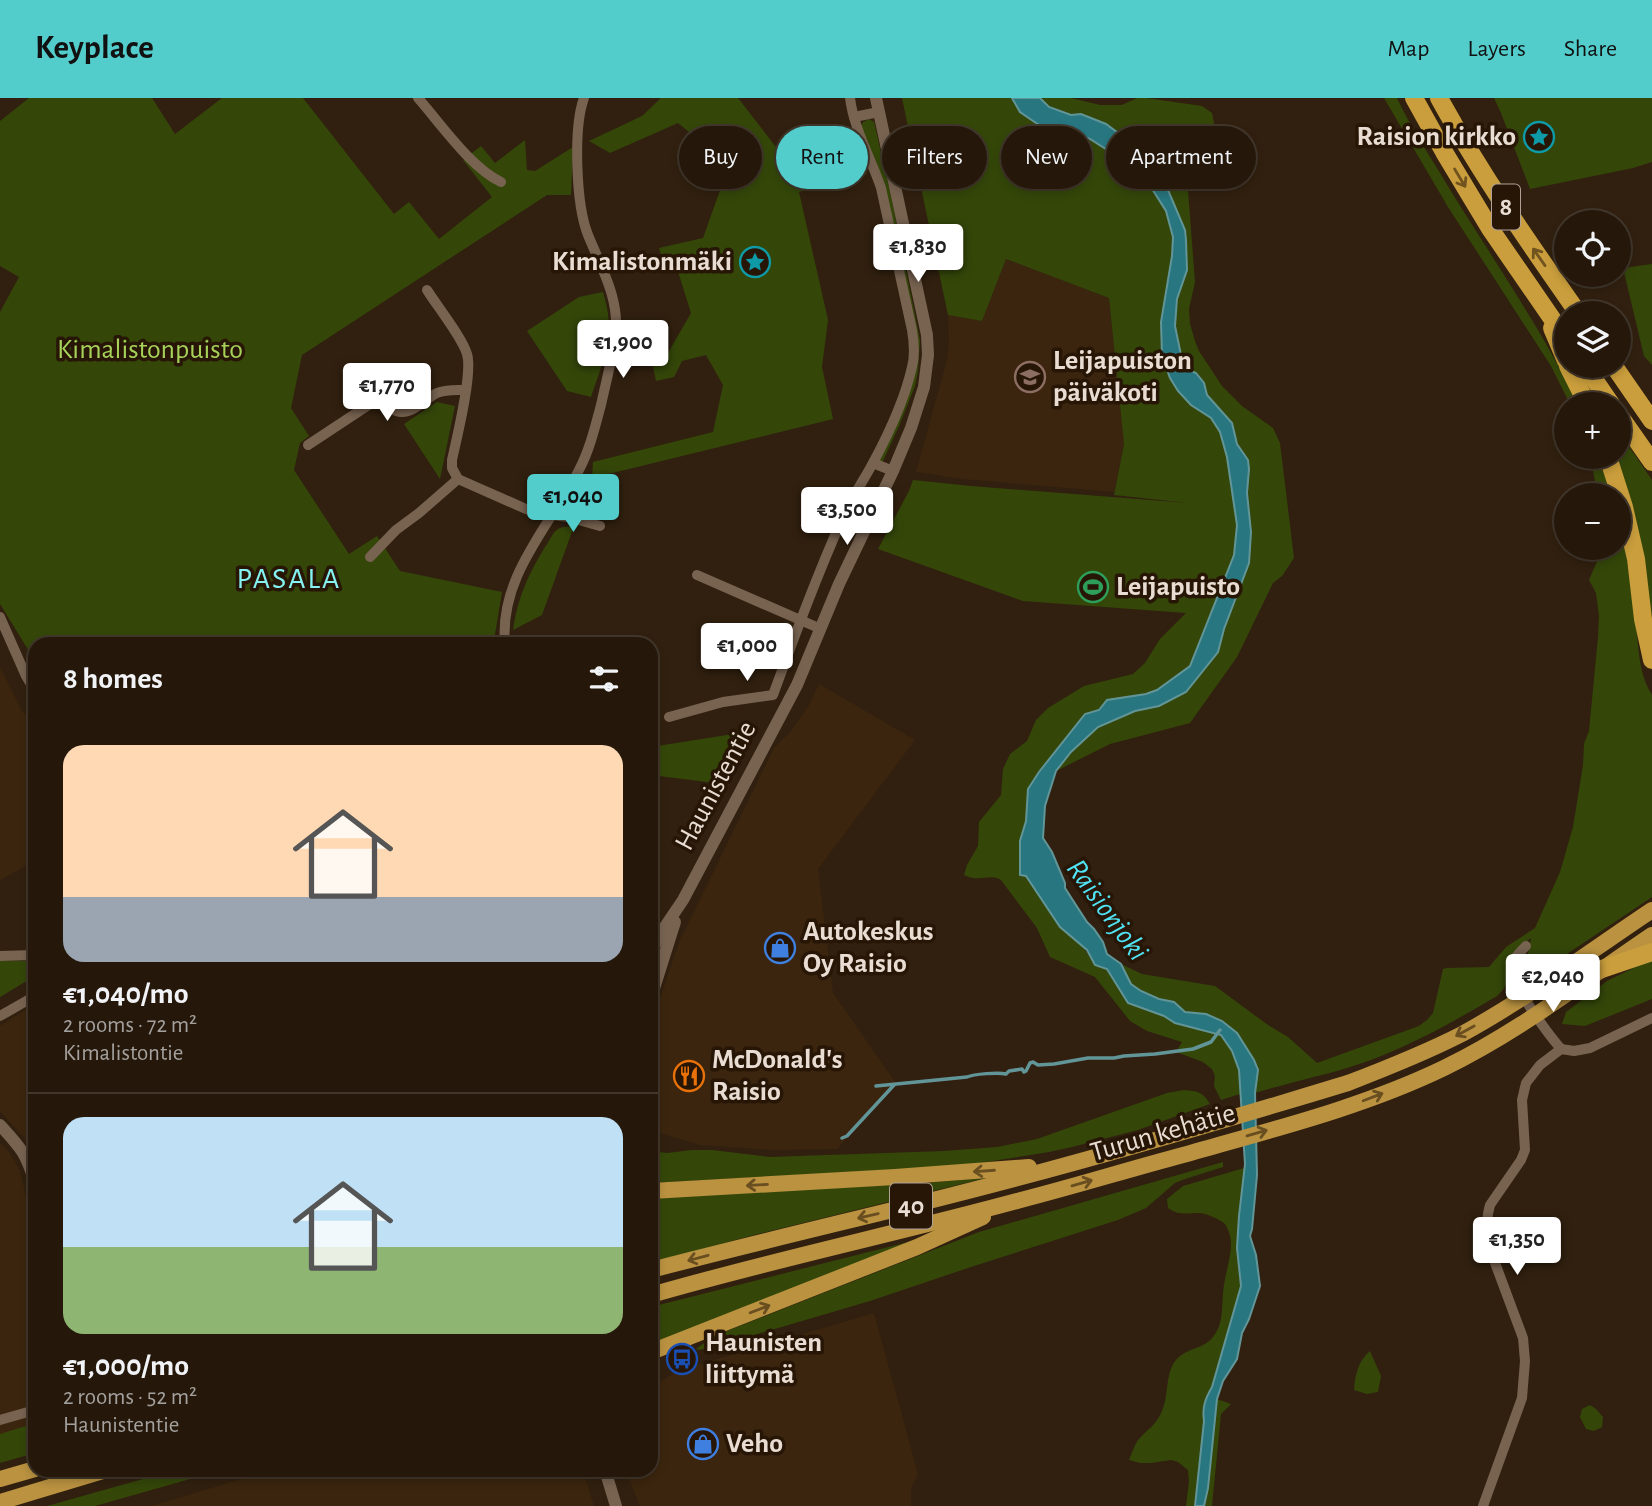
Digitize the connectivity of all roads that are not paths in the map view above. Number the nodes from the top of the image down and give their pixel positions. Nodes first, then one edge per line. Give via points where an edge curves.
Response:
1 (418, 98) edge
2 (584, 98) edge
3 (850, 98) edge
4 (876, 98) edge
5 (1414, 98) edge
6 (1439, 98) edge
7 (879, 112) junction
8 (854, 117) junction
9 (501, 182) dead end
10 (426, 290) dead end
11 (1539, 299) junction
12 (1570, 301) edge
13 (1554, 321) edge
14 (1554, 333) edge
15 (1622, 378) edge
16 (465, 390) junction
17 (1652, 421) edge
18 (1631, 432) edge
19 (308, 445) dead end
20 (1652, 462) edge
21 (873, 463) junction
22 (1612, 469) edge
23 (893, 471) junction
24 (458, 479) junction
25 (551, 515) junction
26 (600, 526) dead end
27 (370, 557) dead end
28 (697, 575) dead end
29 (0, 617) edge
30 (801, 621) junction
31 (821, 629) junction
32 (505, 637) edge
33 (1652, 660) edge
34 (28, 679) edge
35 (669, 717) dead end
36 (683, 900) junction
37 (1652, 910) edge
38 (1652, 934) edge
39 (658, 938) edge
40 (1526, 946) dead end
41 (1652, 951) edge
42 (28, 955) edge
43 (0, 956) edge
44 (658, 968) edge
45 (1599, 970) junction
46 (1524, 996) junction
47 (28, 1000) edge
48 (1535, 1014) junction
49 (0, 1016) edge
50 (1652, 1018) edge
51 (1561, 1049) junction
52 (0, 1125) edge
53 (28, 1158) edge
54 (1077, 1163) junction
55 (658, 1191) edge
56 (1017, 1201) junction
57 (658, 1268) edge
58 (658, 1293) edge
59 (658, 1349) edge
60 (28, 1412) edge
61 (0, 1420) edge
62 (28, 1471) edge
63 (83, 1477) edge
64 (607, 1477) edge
65 (0, 1479) edge
66 (0, 1502) edge
67 (616, 1506) edge
68 (1483, 1506) edge

1 - 9 street via 472,160
2 - 25 street via 578,131 580,202 612,295 616,333 590,444
3 - 8 street
4 - 7 street, Haunistentie
5 -> 11 highway, 8 via 1491,230
12 -> 6 highway, 8
7 - 8 street
7 - 23 street, Haunistentie via 928,355 924,387
8 - 21 street via 881,188 914,342 907,384
10 - 16 street via 466,349
11 - 13 highway, 8
11 - 14 highway
15 - 17 highway
16 - 19 street via 446,390 399,412 382,402 370,404
16 - 24 street via 452,460
18 - 20 highway
21 - 23 street
21 - 30 street via 844,514
22 - 33 highway via 1636,559
23 - 31 street, Haunistentie
24 - 25 street
24 - 27 street
25 - 26 street
25 - 32 street via 513,584
28 - 30 street
29 - 34 street
30 - 31 street
30 - 35 street via 773,695
31 - 36 street, Haunistentie via 792,695
36 - 39 street, Haunistentie
36 - 44 street, Haunistentie
37 - 46 highway, Turun kehätie / 40
38 - 45 highway, Turun kehätie / 40
40 - 46 street via 1512,968
41 - 45 highway
42 - 43 street
45 - 48 highway, Turun kehätie / 40
46 - 48 street
46 -> 54 highway, Turun kehätie / 40 via 1462,1034 1370,1075
47 - 49 street
48 - 51 street
56 -> 48 highway, Turun kehätie / 40 via 1356,1103 1441,1070
50 - 51 street via 1590,1048
51 - 68 street via 1526,1083 1522,1100 1525,1150 1488,1213 1488,1244 1523,1338 1525,1361 1522,1398
52 - 53 street
54 -> 55 highway
54 -> 57 highway, Turun kehätie / 40
56 - 58 highway, Turun kehätie / 40
59 -> 56 highway via 917,1247
60 - 61 street
62 - 65 highway
63 - 66 highway
64 - 67 street

